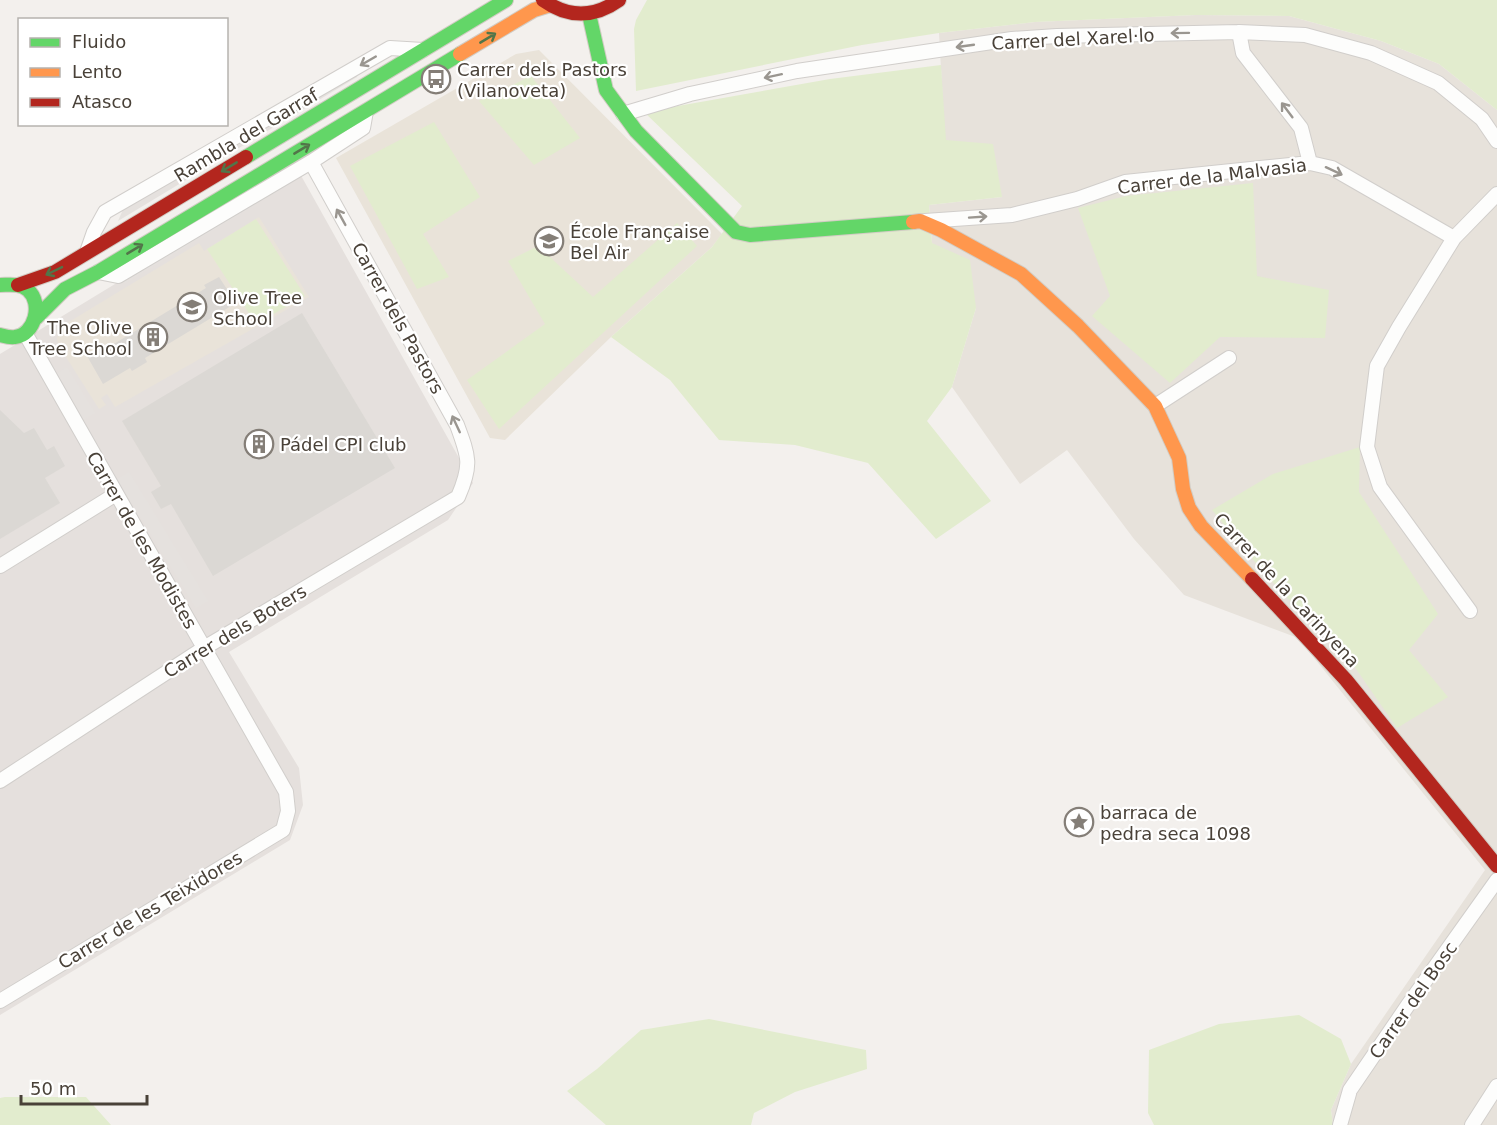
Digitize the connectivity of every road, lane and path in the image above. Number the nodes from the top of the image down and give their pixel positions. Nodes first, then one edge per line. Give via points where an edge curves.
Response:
1 (506, 0) edge
2 (619, 0) edge
3 (542, 5) edge
4 (589, 14) junction
5 (1239, 32) junction
6 (423, 50) junction
7 (366, 111) junction
8 (624, 114) junction
9 (1497, 141) edge
10 (310, 162) junction
11 (1310, 163) junction
12 (1497, 194) edge
13 (920, 221) junction
14 (1454, 238) junction
15 (87, 252) junction
16 (98, 272) junction
17 (7, 283) edge
18 (36, 318) junction
19 (25, 333) junction
20 (1, 337) edge
21 (1229, 358) dead end
22 (1155, 406) junction
23 (466, 480) joint
24 (116, 494) junction
25 (0, 566) edge
26 (1470, 611) dead end
27 (204, 648) junction
28 (0, 781) edge
29 (288, 811) joint
30 (1497, 866) edge
31 (1497, 880) edge
32 (0, 1001) edge
33 (1497, 1086) edge
34 (1340, 1125) edge
35 (1472, 1125) edge

1 - 6 street, Rambla del Garraf
2 - 4 street via 609,8
3 - 4 street
7 -> 3 street
4 - 8 street, Carrer de la Carinyena via 606,90
5 -> 8 street, Carrer del Xarel·lo via 1012,39 797,71 690,94
5 - 9 street, Carrer del Xarel·lo via 1305,34 1371,53 1438,83 1482,119
11 -> 5 street via 1301,128 1243,53
6 -> 15 street, Rambla del Garraf
6 -> 15 street, Rambla del Garraf via 390,48 105,212
7 - 10 street via 363,128
16 -> 7 street
8 - 13 street, Carrer de la Carinyena via 736,232 750,235
10 - 16 street via 118,276
23 -> 10 street, Carrer dels Pastors via 468,455 457,425
13 -> 11 street, Carrer de la Malvasia via 1012,215 1125,182
11 -> 14 street, Carrer de la Malvasia via 1332,168
12 - 14 street
13 - 22 street, Carrer de la Carinyena via 1021,274
14 - 26 street via 1377,366 1367,447 1380,487
15 -> 17 street, Rambla del Garraf via 55,272
16 - 18 street via 65,289
17 - 18 street via 27,289 35,302
18 - 19 street
19 - 20 street
19 - 24 street, Carrer de les Modistes
21 - 22 street
22 - 30 street, Carrer de la Carinyena via 1179,458 1189,508 1201,526 1325,656
23 - 27 street, Carrer dels Boters via 458,497
24 - 25 street
24 - 27 street, Carrer de les Modistes
27 - 28 street, Carrer dels Boters
27 - 29 street, Carrer de les Modistes via 286,792
29 - 32 street, Carrer de les Teixidores via 283,830
31 - 34 street, Carrer del Bosc via 1350,1090
33 - 35 street

